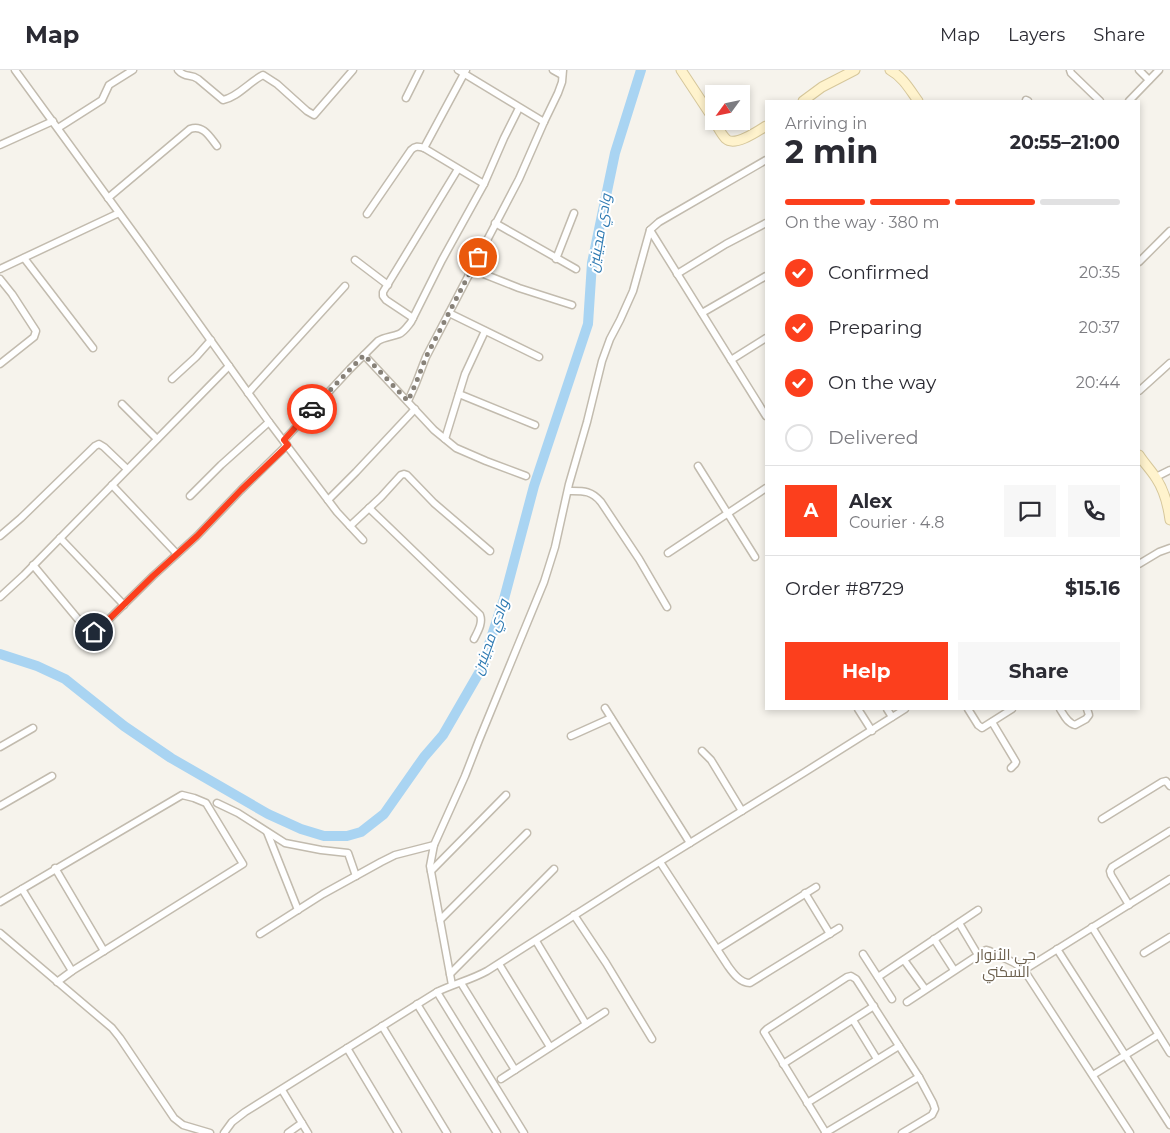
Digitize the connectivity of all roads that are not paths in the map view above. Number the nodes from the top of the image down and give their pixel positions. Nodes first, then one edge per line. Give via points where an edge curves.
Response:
1 (15, 70) edge
2 (134, 70) edge
3 (178, 70) edge
4 (353, 70) edge
5 (420, 70) edge
6 (553, 70) edge
7 (681, 70) edge
8 (855, 70) edge
9 (891, 70) edge
10 (1070, 70) edge
11 (1138, 70) edge
12 (1159, 70) edge
13 (463, 71) edge
14 (562, 72) edge
15 (1149, 80) junction
16 (406, 98) dead end
17 (803, 100) edge
18 (917, 100) edge
19 (1099, 100) edge
20 (1130, 100) edge
21 (705, 107) edge
22 (519, 108) junction
23 (53, 121) junction
24 (544, 122) junction
25 (765, 127) edge
26 (58, 128) junction
27 (720, 130) edge
28 (0, 145) edge
29 (217, 146) dead end
30 (424, 148) junction
31 (765, 161) edge
32 (458, 169) junction
33 (484, 184) junction
34 (108, 198) junction
35 (574, 212) dead end
36 (119, 213) junction
37 (367, 214) dead end
38 (495, 224) junction
39 (765, 224) edge
40 (650, 230) junction
41 (1170, 232) edge
42 (24, 258) junction
43 (556, 259) junction
44 (355, 260) dead end
45 (1140, 261) edge
46 (0, 269) edge
47 (471, 269) junction
48 (576, 269) dead end
49 (677, 274) junction
50 (765, 277) edge
51 (0, 280) edge
52 (388, 285) junction
53 (345, 286) dead end
54 (572, 305) dead end
55 (449, 313) junction
56 (702, 313) junction
57 (413, 318) junction
58 (486, 330) junction
59 (765, 339) edge
60 (211, 340) junction
61 (93, 348) dead end
62 (364, 355) junction
63 (538, 357) dead end
64 (731, 360) junction
65 (0, 364) edge
66 (1170, 364) edge
67 (229, 366) junction
68 (172, 379) dead end
69 (1140, 390) edge
70 (248, 393) junction
71 (459, 394) junction
72 (408, 401) junction
73 (122, 404) dead end
74 (415, 409) junction
75 (765, 414) edge
76 (269, 422) junction
77 (535, 425) dead end
78 (157, 439) junction
79 (445, 439) junction
80 (286, 443) junction
81 (1140, 456) edge
82 (698, 466) dead end
83 (126, 469) junction
84 (1170, 470) edge
85 (526, 476) dead end
86 (1156, 477) junction
87 (112, 484) junction
88 (765, 489) edge
89 (568, 491) junction
90 (190, 496) dead end
91 (328, 500) junction
92 (369, 508) junction
93 (728, 513) junction
94 (1170, 520) edge
95 (350, 526) junction
96 (0, 536) edge
97 (60, 538) junction
98 (363, 540) dead end
99 (1170, 548) edge
100 (490, 551) dead end
101 (668, 553) dead end
102 (177, 554) junction
103 (755, 557) dead end
104 (1140, 563) edge
105 (33, 565) junction
106 (0, 597) edge
107 (124, 605) junction
108 (667, 607) dead end
109 (474, 639) dead end
110 (605, 708) dead end
111 (859, 710) edge
112 (888, 710) edge
113 (903, 710) edge
114 (969, 710) edge
115 (1010, 710) edge
116 (1061, 710) edge
117 (1087, 710) edge
118 (892, 717) junction
119 (611, 718) junction
120 (992, 722) junction
121 (33, 728) dead end
122 (872, 730) junction
123 (571, 736) dead end
124 (0, 747) edge
125 (702, 751) dead end
126 (1011, 768) dead end
127 (52, 776) dead end
128 (1170, 786) edge
129 (506, 795) dead end
130 (217, 803) dead end
131 (0, 806) edge
132 (742, 811) junction
133 (1102, 819) dead end
134 (1170, 830) edge
135 (267, 831) junction
136 (527, 833) dead end
137 (690, 842) junction
138 (434, 846) junction
139 (660, 862) junction
140 (55, 869) junction
141 (554, 869) dead end
142 (431, 871) junction
143 (356, 876) junction
144 (1170, 879) edge
145 (816, 886) dead end
146 (22, 889) junction
147 (805, 893) junction
148 (0, 902) edge
149 (1129, 905) junction
150 (298, 910) junction
151 (978, 910) dead end
152 (574, 915) junction
153 (440, 920) junction
154 (959, 923) junction
155 (839, 928) dead end
156 (1092, 928) junction
157 (0, 933) edge
158 (260, 934) dead end
159 (830, 934) junction
160 (1170, 937) edge
161 (934, 939) junction
162 (536, 940) junction
163 (717, 949) junction
164 (1057, 949) junction
165 (104, 951) junction
166 (1144, 953) dead end
167 (863, 954) dead end
168 (978, 955) junction
169 (904, 960) junction
170 (499, 964) junction
171 (954, 970) junction
172 (1024, 970) junction
173 (72, 971) junction
174 (450, 974) junction
175 (878, 977) junction
176 (57, 982) junction
177 (461, 982) junction
178 (452, 985) junction
179 (924, 989) junction
180 (437, 992) junction
181 (892, 999) dead end
182 (907, 1002) dead end
183 (417, 1004) junction
184 (874, 1006) junction
185 (605, 1012) dead end
186 (853, 1020) junction
187 (586, 1024) junction
188 (382, 1026) junction
189 (1158, 1035) junction
190 (652, 1040) dead end
191 (899, 1046) junction
192 (550, 1047) junction
193 (347, 1048) junction
194 (1170, 1053) edge
195 (1126, 1055) junction
196 (878, 1059) junction
197 (783, 1064) junction
198 (515, 1070) junction
199 (1093, 1075) junction
200 (919, 1077) junction
201 (501, 1079) dead end
202 (282, 1090) junction
203 (807, 1103) junction
204 (302, 1123) junction
205 (1170, 1125) edge
206 (523, 1132) edge
207 (210, 1133) edge
208 (224, 1133) edge
209 (288, 1133) edge
210 (308, 1133) edge
211 (398, 1133) edge
212 (446, 1133) edge
213 (498, 1133) edge
214 (826, 1133) edge
215 (902, 1133) edge
216 (1130, 1133) edge

1 - 23 street
2 - 26 street via 109,86 102,100
3 - 4 street via 186,76 194,76 223,100 263,75 314,115
5 - 16 street
6 - 14 street
7 - 21 street
8 - 17 street
9 - 18 street via 904,81
10 - 19 street
11 - 15 street
12 - 15 street
13 - 22 street
13 - 30 street
14 - 24 street via 560,88
15 - 20 street
22 - 24 street
22 - 33 street
23 - 26 street
23 - 28 street
24 - 38 street
25 - 27 street via 736,141 727,140
26 - 34 street
29 - 34 street via 200,128 194,127
30 - 32 street
30 - 37 street via 418,146 410,150
31 - 40 street
32 - 33 street
32 - 52 street
33 - 57 street
34 - 36 street
35 - 43 street
36 - 42 street
36 - 60 street
38 - 43 street
38 - 47 street
39 - 49 street
40 - 49 street
40 - 89 street via 633,291 602,361
41 - 45 street
42 - 46 street
42 - 61 street
43 - 48 street
44 - 52 street
47 - 54 street
47 - 55 street
49 - 56 street
50 - 56 street
51 - 65 street via 36,331 34,337
52 - 57 street via 383,292 386,300
53 - 70 street
55 - 58 street
55 - 72 street
56 - 64 street
57 - 62 street via 400,334 383,338
58 - 63 street
58 - 71 street
59 - 64 street
60 - 67 street
60 - 68 street
62 - 72 street
62 - 80 street via 332,387
64 - 75 street
66 - 69 street
67 - 70 street
67 - 78 street
70 - 76 street
71 - 77 street
71 - 79 street
72 - 74 street
73 - 78 street
74 - 79 street
74 - 91 street
76 - 80 street
76 - 90 street
78 - 83 street
79 - 85 street via 456,448
80 - 91 street
80 - 102 street
81 - 86 street
82 - 93 street
83 - 87 street
83 - 96 street via 104,446 94,446
84 - 86 street
86 - 94 street
87 - 97 street
87 - 102 street
88 - 93 street
89 - 108 street via 589,492 602,502
89 - 138 street via 544,582
91 - 95 street
92 - 95 street
92 - 100 street via 401,475 407,475
92 - 109 street via 480,615
93 - 101 street
93 - 103 street
95 - 98 street
97 - 105 street
97 - 107 street
99 - 104 street
102 - 107 street
105 - 106 street
105 - 107 street via 90,631 98,630
110 - 119 street
111 - 122 street
112 - 118 street
113 - 118 street
114 - 120 street via 981,728
115 - 120 street
116 - 117 street via 1075,725 1089,715
118 - 122 street
119 - 123 street
119 - 137 street
120 - 126 street via 1016,762
121 - 124 street
122 - 132 street
125 - 132 street
127 - 131 street
128 - 133 street via 1166,781 1162,782
129 - 142 street
130 - 135 street
132 - 137 street
134 - 149 street via 1112,867 1110,876
135 - 143 street via 285,843 346,852
135 - 150 street
136 - 153 street
137 - 139 street
138 - 142 street
138 - 143 street via 395,856
139 - 152 street
139 - 163 street
140 - 146 street
140 - 165 street
140 - 165 street via 182,795 206,803 243,864
141 - 174 street
142 - 153 street
143 - 150 street
144 - 149 street
145 - 147 street
146 - 148 street
146 - 173 street
147 - 159 street
147 - 163 street
149 - 156 street
150 - 158 street
151 - 154 street
152 - 162 street
152 - 190 street
153 - 174 street
154 - 161 street
154 - 168 street
155 - 159 street
156 - 164 street
156 - 189 street
157 - 176 street
159 - 163 street via 748,983 734,973
160 - 166 street
161 - 169 street
161 - 171 street
162 - 170 street
162 - 187 street
164 - 172 street
164 - 195 street
165 - 173 street
167 - 175 street
168 - 171 street
168 - 172 street via 989,950
169 - 175 street
169 - 179 street
170 - 177 street
170 - 192 street
171 - 179 street
172 - 199 street
173 - 176 street
174 - 178 street
175 - 181 street
176 - 207 street via 112,1028 174,1118 183,1125
177 - 178 street
177 - 198 street
178 - 180 street
179 - 182 street
180 - 183 street
180 - 206 street
183 - 188 street
183 - 213 street
184 - 186 street
184 - 191 street
184 - 197 street via 856,978 847,977 764,1032
185 - 187 street
186 - 196 street
186 - 197 street
187 - 192 street
188 - 193 street
188 - 212 street
189 - 194 street
189 - 195 street
191 - 196 street
191 - 200 street
192 - 198 street
193 - 202 street
193 - 211 street
195 - 199 street
195 - 205 street
196 - 203 street
197 - 203 street
198 - 201 street
199 - 216 street
200 - 214 street
200 - 215 street via 935,1109
202 - 204 street
202 - 208 street via 245,1112
203 - 214 street
204 - 209 street
204 - 210 street

